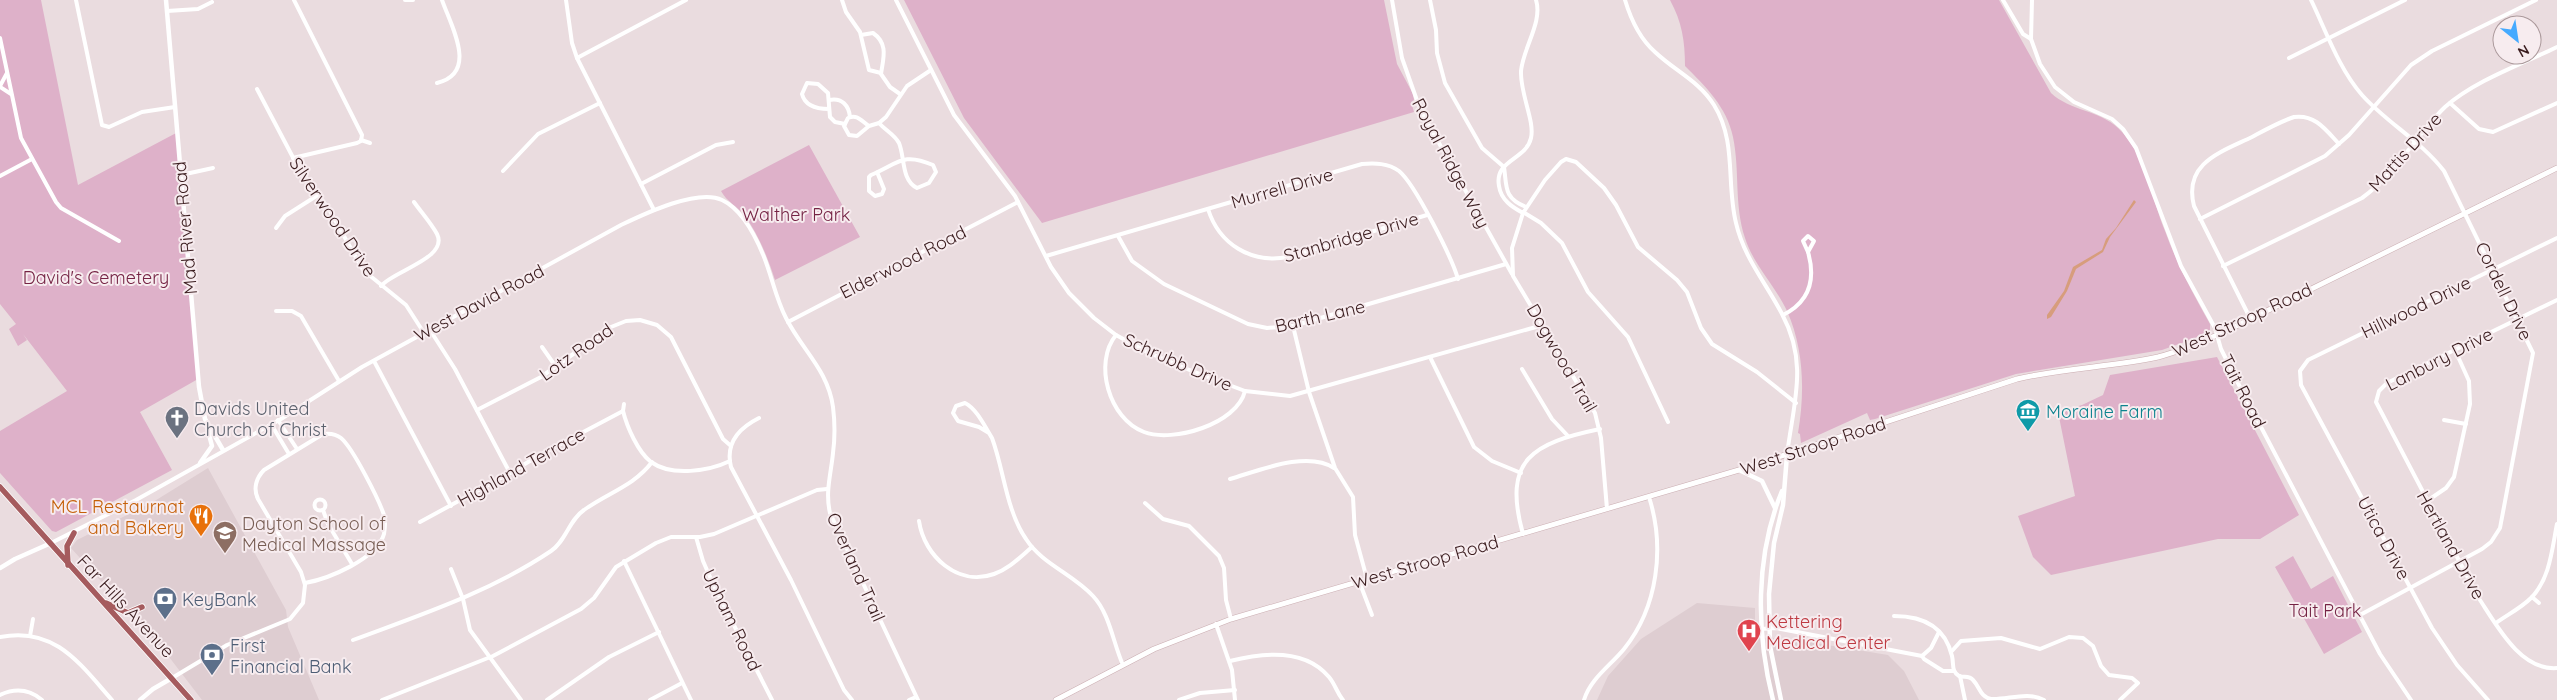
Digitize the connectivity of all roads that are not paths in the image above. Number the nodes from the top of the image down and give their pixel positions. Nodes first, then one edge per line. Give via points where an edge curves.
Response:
1 (76, 0) edge
2 (166, 0) edge
3 (294, 0) edge
4 (405, 0) edge
5 (413, 0) edge
6 (442, 0) edge
7 (566, 0) edge
8 (686, 0) edge
9 (842, 0) edge
10 (896, 0) edge
11 (1392, 0) edge
12 (1430, 0) edge
13 (1536, 0) edge
14 (1626, 0) edge
15 (2003, 0) edge
16 (2032, 0) edge
17 (2311, 0) edge
18 (2405, 0) edge
19 (2536, 0) edge
20 (212, 2) dead end
21 (677, 2) edge
22 (167, 11) junction
23 (861, 35) junction
24 (0, 38) edge
25 (2330, 38) junction
26 (2032, 40) junction
27 (2557, 47) edge
28 (577, 58) junction
29 (2289, 58) dead end
30 (931, 70) junction
31 (7, 71) junction
32 (882, 73) junction
33 (437, 82) dead end
34 (0, 87) edge
35 (257, 89) dead end
36 (12, 94) junction
37 (900, 94) junction
38 (829, 100) junction
39 (2557, 102) edge
40 (600, 103) junction
41 (2450, 103) junction
42 (2373, 106) junction
43 (175, 107) junction
44 (829, 110) junction
45 (850, 117) junction
46 (879, 123) junction
47 (845, 124) junction
48 (869, 126) junction
49 (361, 140) junction
50 (733, 142) dead end
51 (2415, 142) junction
52 (370, 143) dead end
53 (2339, 144) junction
54 (32, 158) junction
55 (293, 158) junction
56 (903, 160) junction
57 (1504, 167) junction
58 (213, 168) dead end
59 (2557, 168) edge
60 (503, 171) dead end
61 (877, 172) junction
62 (181, 174) junction
63 (0, 175) edge
64 (1498, 179) junction
65 (1504, 179) junction
66 (641, 184) junction
67 (318, 195) junction
68 (1510, 195) junction
69 (1503, 197) junction
70 (414, 202) dead end
71 (1018, 202) junction
72 (1520, 205) junction
73 (1526, 207) junction
74 (1208, 209) junction
75 (654, 210) junction
76 (1517, 210) junction
77 (1523, 213) junction
78 (2466, 213) junction
79 (1427, 215) junction
80 (2200, 219) junction
81 (276, 228) dead end
82 (1118, 236) junction
83 (2557, 238) edge
84 (119, 241) dead end
85 (1808, 252) dead end
86 (1046, 256) junction
87 (1506, 264) junction
88 (2223, 266) junction
89 (2494, 269) junction
90 (1513, 276) junction
91 (1458, 279) junction
92 (382, 286) junction
93 (2557, 300) edge
94 (276, 311) dead end
95 (1783, 315) junction
96 (2250, 318) junction
97 (2518, 319) junction
98 (788, 322) junction
99 (1543, 325) junction
100 (1293, 326) junction
101 (430, 330) junction
102 (424, 333) junction
103 (1116, 335) junction
104 (2217, 335) junction
105 (542, 347) dead end
106 (2455, 350) junction
107 (1430, 358) junction
108 (374, 361) junction
109 (556, 366) junction
110 (2303, 366) joint
111 (1522, 369) dead end
112 (339, 380) junction
113 (1245, 391) junction
114 (1309, 392) junction
115 (2377, 394) joint
116 (1796, 403) junction
117 (624, 404) dead end
118 (477, 410) junction
119 (623, 412) junction
120 (759, 418) dead end
121 (205, 419) junction
122 (278, 420) junction
123 (2444, 420) dead end
124 (1668, 422) dead end
125 (271, 424) junction
126 (2466, 424) junction
127 (1600, 429) junction
128 (989, 433) junction
129 (1568, 436) junction
130 (731, 446) junction
131 (297, 449) junction
132 (223, 450) junction
133 (289, 454) junction
134 (1787, 455) junction
135 (730, 461) junction
136 (652, 462) junction
137 (200, 463) junction
138 (1334, 468) junction
139 (1739, 470) junction
140 (510, 473) junction
141 (1522, 473) junction
142 (1230, 479) dead end
143 (0, 487) edge
144 (1783, 488) junction
145 (827, 489) junction
146 (1649, 497) junction
147 (2427, 502) junction
148 (1145, 503) dead end
149 (451, 506) junction
150 (1775, 508) junction
151 (323, 510) dead end
152 (1607, 510) junction
153 (757, 516) junction
154 (919, 521) dead end
155 (420, 522) dead end
156 (2557, 524) edge
157 (74, 533) junction
158 (1523, 534) junction
159 (696, 537) junction
160 (51, 543) junction
161 (1032, 547) junction
162 (624, 561) junction
163 (2459, 561) junction
164 (352, 564) junction
165 (68, 565) junction
166 (0, 568) edge
167 (451, 569) dead end
168 (1367, 579) junction
169 (1359, 581) junction
170 (305, 583) junction
171 (2410, 587) junction
172 (2532, 597) junction
173 (463, 599) junction
174 (102, 602) junction
175 (2539, 603) dead end
176 (142, 607) dead end
177 (2360, 614) junction
178 (1372, 615) dead end
179 (1894, 616) dead end
180 (33, 619) dead end
181 (1231, 619) junction
182 (1216, 624) junction
183 (2496, 624) junction
184 (1769, 628) junction
185 (1761, 629) junction
186 (659, 632) junction
187 (1939, 632) junction
188 (30, 636) junction
189 (0, 637) edge
190 (352, 640) dead end
191 (1951, 652) junction
192 (1922, 656) junction
193 (490, 657) junction
194 (1230, 661) junction
195 (1124, 665) junction
196 (2557, 668) edge
197 (1954, 672) junction
198 (1960, 676) junction
199 (172, 678) junction
200 (682, 683) junction
201 (1235, 690) junction
202 (0, 695) edge
203 (917, 698) edge
204 (42, 700) edge
205 (112, 700) edge
206 (140, 700) edge
207 (191, 700) edge
208 (382, 700) edge
209 (521, 700) edge
210 (547, 700) edge
211 (650, 700) edge
212 (691, 700) edge
213 (772, 700) edge
214 (852, 700) edge
215 (909, 700) edge
216 (1056, 700) edge
217 (1179, 700) edge
218 (1235, 700) edge
219 (1343, 700) edge
220 (1584, 700) edge
221 (1773, 700) edge
222 (1781, 700) edge
223 (1965, 700) edge
224 (2044, 700) edge
225 (2120, 700) edge
226 (2412, 700) edge
227 (2488, 700) edge

1 - 43 street via 104,127 142,112
2 - 22 street, Mad River Road
3 - 49 street via 362,132
4 - 5 street
6 - 33 street via 461,57 453,75
7 - 28 street
8 - 21 street
9 - 23 street
10 - 30 street, Schrubb Drive
11 - 87 street, Royal Ridge Way via 1402,58 1420,109
12 - 57 street, Royal Ridge Way via 1437,53 1446,83 1482,148
13 - 57 street, Royal Ridge Way via 1538,12 1524,54 1521,78 1531,136 1525,149
14 - 95 street via 1633,22 1648,46 1695,83 1719,114 1729,146 1732,205 1739,235 1752,266
15 - 26 street, Tait Road via 2023,34
16 - 26 street
17 - 25 street, Cordell Drive
18 - 25 street
19 - 42 street via 2421,57
20 - 22 street via 198,9
21 - 28 street
22 - 43 street, Mad River Road
23 - 32 street via 869,70
23 - 32 street via 873,33 879,38 886,55
24 - 31 street
25 - 29 street
25 - 42 street, Cordell Drive via 2352,81
26 - 104 street, Tait Road via 2040,64 2054,86 2074,102 2112,119 2134,145 2175,252
27 - 41 street, Mattis Drive via 2470,89
28 - 40 street
30 - 37 street
30 - 71 street, Schrubb Drive via 961,126 1002,176
31 - 34 street
31 - 36 street
32 - 37 street via 888,85
34 - 36 street
35 - 55 street, Silverwood Drive
36 - 54 street via 21,138
37 - 46 street
38 - 44 street
38 - 44 street via 826,91 815,82 802,90 803,98 810,105
38 - 45 street via 836,98 843,102
39 - 41 street via 2493,132 2479,129
40 - 60 street via 538,134
40 - 66 street
41 - 51 street, Mattis Drive
42 - 51 street, Cordell Drive
42 - 53 street
43 - 62 street, Mad River Road
44 - 47 street via 832,120
45 - 47 street
45 - 48 street via 857,117
46 - 48 street
46 - 56 street via 898,142
47 - 48 street via 847,133 853,136 860,135
49 - 52 street
49 - 55 street
50 - 66 street via 716,145
51 - 78 street, Cordell Drive via 2444,171
51 - 88 street, Mattis Drive via 2378,185 2362,198
53 - 80 street via 2315,162
53 - 80 street via 2319,122 2294,117 2218,153 2201,166 2194,179 2192,194
54 - 63 street
54 - 84 street via 61,208
55 - 67 street, Silverwood Drive
56 - 56 street via 917,158 934,165 935,174 924,186 914,187
56 - 61 street
57 - 64 street, Royal Ridge Way via 1500,169
57 - 65 street, Royal Ridge Way
58 - 62 street
59 - 78 main road, West Stroop Road
61 - 61 street via 868,181 875,196 882,194 884,189
62 - 121 street, Mad River Road via 199,387
64 - 65 street
64 - 69 street, Royal Ridge Way
65 - 68 street, Royal Ridge Way
66 - 75 street
67 - 81 street via 285,216
67 - 92 street, Silverwood Drive via 363,270
68 - 69 street
68 - 72 street, Royal Ridge Way
69 - 76 street, Royal Ridge Way
70 - 92 street via 437,234 438,247 433,254
71 - 86 street, Schrubb Drive
71 - 98 street, Elderwood Road
72 - 73 street, Royal Ridge Way
72 - 76 street
73 - 77 street, Dogwood Trail
73 - 116 street via 1563,160 1576,162 1607,192 1638,247 1687,292 1704,334 1712,344 1757,372
74 - 79 street, Stanbridge Drive via 1215,228 1226,240 1245,253 1267,258 1288,257
74 - 79 street, Murrell Drive via 1371,163 1388,166 1403,175
74 - 82 street, Murrell Drive
75 - 98 street, Overland Trail via 703,196 722,199 729,204 757,240
75 - 101 street, West David Road
76 - 77 street, Royal Ridge Way
77 - 90 street, Dogwood Trail via 1512,248
77 - 124 street, Royal Ridge Way via 1541,223 1562,243 1588,292 1628,337
78 - 89 street, Cordell Drive
78 - 96 main road, West Stroop Road
79 - 91 street, Murrell Drive via 1450,256
80 - 88 street
82 - 86 street, Murrell Drive
82 - 100 street, Barth Lane via 1132,261 1164,284 1248,324 1268,328
83 - 89 street, Hillwood Drive
85 - 95 street via 1810,276 1806,297 1799,306
86 - 103 street, Schrubb Drive via 1077,302
87 - 90 street
87 - 91 street, Barth Lane
88 - 96 street
89 - 97 street, Cordell Drive
89 - 110 street, Hillwood Drive via 2308,360
90 - 99 street, Dogwood Trail
91 - 100 street, Barth Lane
92 - 102 street, Silverwood Drive via 406,305
93 - 97 street, Lanbury Drive
94 - 112 street via 286,310 301,316
95 - 116 street via 1797,360
96 - 104 main road, West Stroop Road
97 - 106 street, Lanbury Drive
97 - 163 street, Cordell Drive via 2533,358 2500,528 2487,546
98 - 145 street, Overland Trail via 819,366 832,397 835,439
99 - 107 street, Schrubb Drive
99 - 127 street, Dogwood Trail via 1595,413
100 - 114 street
101 - 102 street, West David Road
101 - 118 street
102 - 108 street, West David Road
103 - 113 street, Schrubb Drive via 1187,370
103 - 113 street via 1106,354 1104,372 1108,387 1124,417 1143,432 1157,435 1176,433 1219,420 1236,408
104 - 134 main road, West Stroop Road via 2157,357 2018,379
104 - 177 street, Tait Road via 2239,385
105 - 109 street
106 - 115 street, Lanbury Drive via 2387,383
106 - 126 street via 2471,387
107 - 114 street, Schrubb Drive
107 - 141 street via 1474,446 1492,461
108 - 112 street, West David Road
108 - 149 street
109 - 118 street, Lotz Road via 532,383
109 - 130 street, Lotz Road via 616,324 640,320 656,325 676,345 723,439
110 - 171 street, Utica Drive via 2302,385
111 - 129 street via 1544,407
112 - 122 street, West David Road
113 - 114 street, Schrubb Drive via 1290,396
114 - 138 street
115 - 147 street, Hertland Drive via 2376,406
116 - 134 street
117 - 119 street
118 - 140 street
119 - 136 street via 638,444
119 - 140 street, Highland Terrace
120 - 130 street via 740,430
121 - 132 street, Mad River Road
121 - 137 street via 212,446
122 - 125 street, West David Road
122 - 131 street
123 - 126 street
125 - 132 street, West David Road
125 - 133 street
126 - 147 street via 2454,477 2446,488
127 - 129 street
127 - 152 street, Dogwood Trail
128 - 128 street via 969,405 962,403 956,406 953,413 958,421
128 - 161 street via 1016,520
129 - 141 street via 1546,443 1534,452
130 - 135 street
131 - 133 street
131 - 164 street via 323,434 341,438 384,515 381,541
132 - 137 street, West David Road
133 - 170 street via 260,475 255,491
134 - 139 main road, West Stroop Road
134 - 144 street
135 - 136 street via 710,469 696,470 666,468
135 - 153 street
136 - 173 street via 637,480 582,511 559,544 551,550
137 - 157 street, West David Road
138 - 142 street via 1315,462 1295,462
138 - 168 street via 1353,497 1355,535
139 - 146 main road, West Stroop Road
139 - 150 street via 1762,481
140 - 149 street, Highland Terrace
141 - 158 street via 1516,499
143 - 160 main road, Far Hills Avenue
144 - 150 street
144 - 184 street via 1783,505 1771,568
145 - 153 street via 817,490
145 - 203 street, Overland Trail via 832,519
146 - 152 main road, West Stroop Road
146 - 220 street via 1658,544 1652,591 1632,637 1596,680
147 - 163 street, Hertland Drive
148 - 181 street via 1162,519 1189,526 1219,556 1224,568
149 - 155 street, Highland Terrace
150 - 185 street via 1764,566
151 - 164 street
152 - 158 main road, West Stroop Road
153 - 159 street via 714,534
153 - 214 street via 844,690
154 - 161 street via 926,542 940,562 951,571 966,576 979,578 995,574
156 - 172 street via 2548,569
157 - 160 street, West David Road
157 - 165 main road via 67,546
158 - 168 main road, West Stroop Road
159 - 162 street via 664,539
159 - 213 street, Upham Road via 714,586
160 - 165 main road, Far Hills Avenue
160 - 166 street
161 - 195 street via 1097,600
162 - 186 street
162 - 193 street via 581,609
163 - 171 street, Cordell Drive
163 - 183 street, Hertland Drive
164 - 170 street via 327,578
165 - 174 main road, Far Hills Avenue
167 - 173 street
168 - 169 main road, West Stroop Road
169 - 178 street
169 - 181 main road, West Stroop Road
170 - 199 street via 303,603 290,618 227,645
171 - 177 street, Cordell Drive
171 - 227 street, Utica Drive via 2444,647
172 - 175 street
172 - 183 street
173 - 190 street
173 - 193 street via 468,626
174 - 176 main road via 128,613
174 - 199 main road, Far Hills Avenue
177 - 226 street, Tait Road via 2380,654
179 - 187 street via 1924,619
180 - 188 street
181 - 182 main road, West Stroop Road
182 - 194 street
182 - 195 main road, West Stroop Road
183 - 196 street, Hertland Drive via 2531,663 2543,668
184 - 185 street
184 - 192 street
184 - 222 street
185 - 221 street
186 - 200 street
186 - 210 street via 609,657
187 - 191 street
187 - 192 street via 1934,645
188 - 189 street
188 - 205 street via 68,652
191 - 197 street
191 - 225 street via 1961,641 2002,638 2040,649 2069,637 2083,638 2094,646 2106,673 2118,678 2132,678 2138,683
192 - 197 street via 1943,671
193 - 208 street
193 - 209 street
194 - 201 street
194 - 219 street via 1255,656 1298,657 1324,672
195 - 216 main road, West Stroop Road
197 - 198 street
198 - 223 street
198 - 224 street via 1972,679 1983,695 1991,699 2031,696
199 - 206 street
199 - 207 main road, Far Hills Avenue
200 - 211 street
200 - 212 street
201 - 217 street via 1200,693
201 - 218 street
202 - 204 street via 12,690 24,691
203 - 215 street

